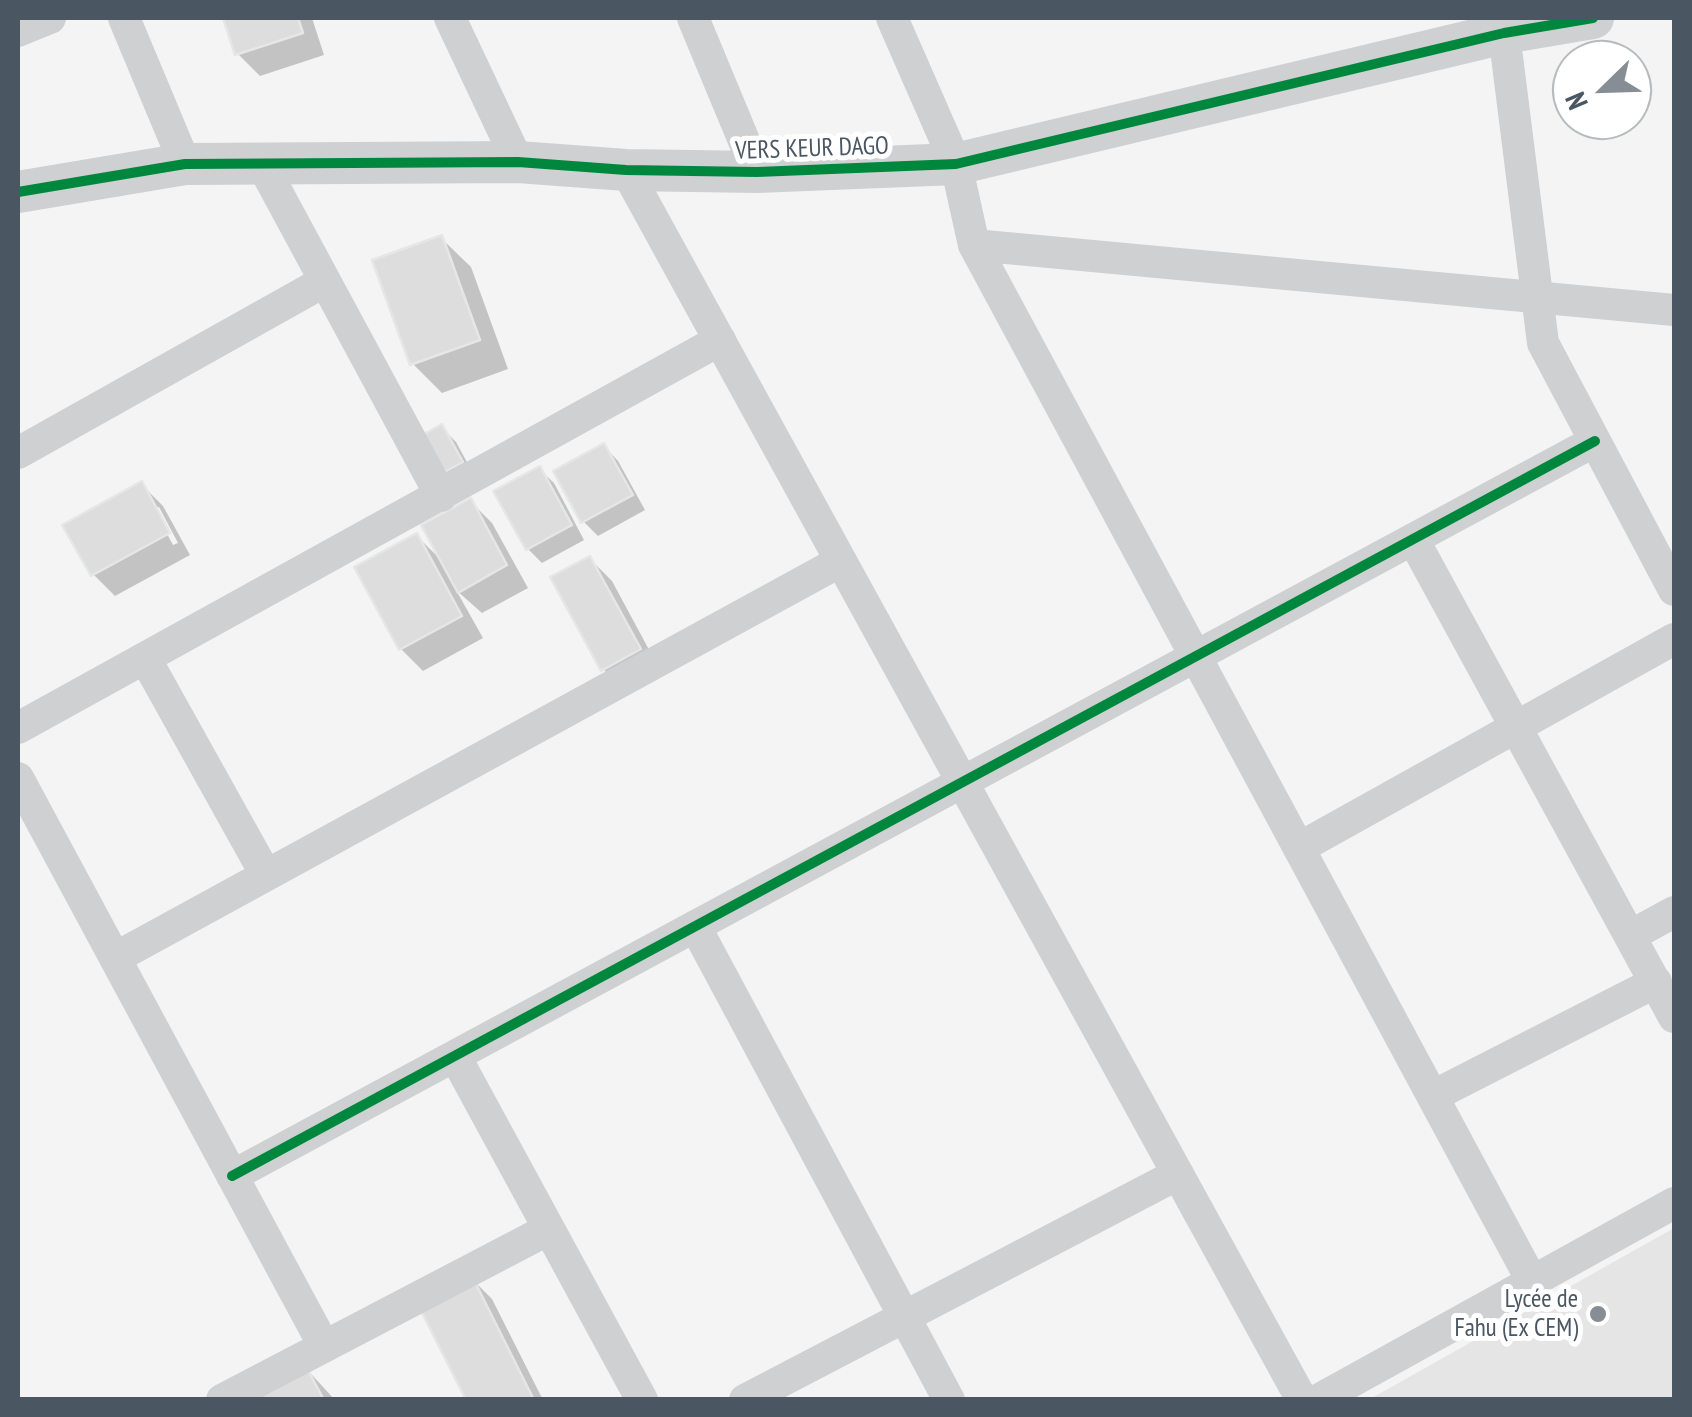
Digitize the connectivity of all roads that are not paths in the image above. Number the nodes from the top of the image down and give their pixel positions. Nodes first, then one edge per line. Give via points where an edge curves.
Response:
1 (50, 18) edge
2 (124, 18) edge
3 (450, 18) edge
4 (694, 18) edge
5 (892, 18) edge
6 (1593, 18) edge
7 (1523, 26) edge
8 (18, 31) edge
9 (518, 162) junction
10 (185, 164) junction
11 (956, 164) junction
12 (263, 166) junction
13 (626, 170) junction
14 (757, 172) junction
15 (18, 192) edge
16 (974, 245) junction
17 (325, 281) junction
18 (1535, 297) junction
19 (1674, 310) edge
20 (720, 340) junction
21 (1594, 441) junction
22 (18, 452) edge
23 (441, 496) junction
24 (1413, 539) junction
25 (841, 561) junction
26 (1674, 590) edge
27 (1674, 639) edge
28 (1196, 656) junction
29 (144, 658) junction
30 (18, 728) edge
31 (1516, 728) junction
32 (18, 778) edge
33 (962, 782) junction
34 (1299, 848) junction
35 (266, 876) junction
36 (1674, 912) edge
37 (695, 926) junction
38 (1630, 936) junction
39 (115, 958) junction
40 (1656, 982) junction
41 (1674, 1017) edge
42 (455, 1056) junction
43 (1433, 1096) junction
44 (1178, 1174) junction
45 (232, 1176) junction
46 (1674, 1202) edge
47 (549, 1229) junction
48 (1532, 1281) junction
49 (904, 1316) junction
50 (324, 1346) junction
51 (222, 1400) edge
52 (642, 1400) edge
53 (744, 1400) edge
54 (949, 1400) edge
55 (1302, 1400) edge
56 (1318, 1400) edge

1 - 8 street
2 - 10 street
3 - 9 street
4 - 14 street
5 - 11 street
6 - 7 street, VERS KEUR DAGO
7 - 11 street, VERS KEUR DAGO
7 - 18 street
9 - 12 street, VERS KEUR DAGO
9 - 13 street, VERS KEUR DAGO
10 - 12 street, VERS KEUR DAGO
10 - 15 street, VERS KEUR DAGO
11 - 14 street, VERS KEUR DAGO
11 - 16 street
12 - 17 street
13 - 14 street, VERS KEUR DAGO
13 - 20 street
16 - 18 street
16 - 28 street
17 - 22 street
17 - 23 street
18 - 19 street
18 - 21 street via 1543,343
20 - 23 street
20 - 25 street
21 - 24 street
21 - 26 street
23 - 29 street
24 - 28 street
24 - 31 street
25 - 33 street
25 - 35 street
27 - 31 street
28 - 33 street
28 - 34 street
29 - 30 street
29 - 35 street
31 - 34 street
31 - 38 street
32 - 39 street
33 - 37 street
33 - 44 street
34 - 43 street
35 - 39 street
36 - 38 street
37 - 42 street
37 - 49 street
38 - 40 street
39 - 45 street
40 - 41 street
40 - 43 street
42 - 45 street
42 - 47 street
43 - 48 street
44 - 49 street
44 - 55 street
45 - 50 street
46 - 48 street
47 - 50 street
47 - 52 street
48 - 56 street
49 - 53 street
49 - 54 street
50 - 51 street

